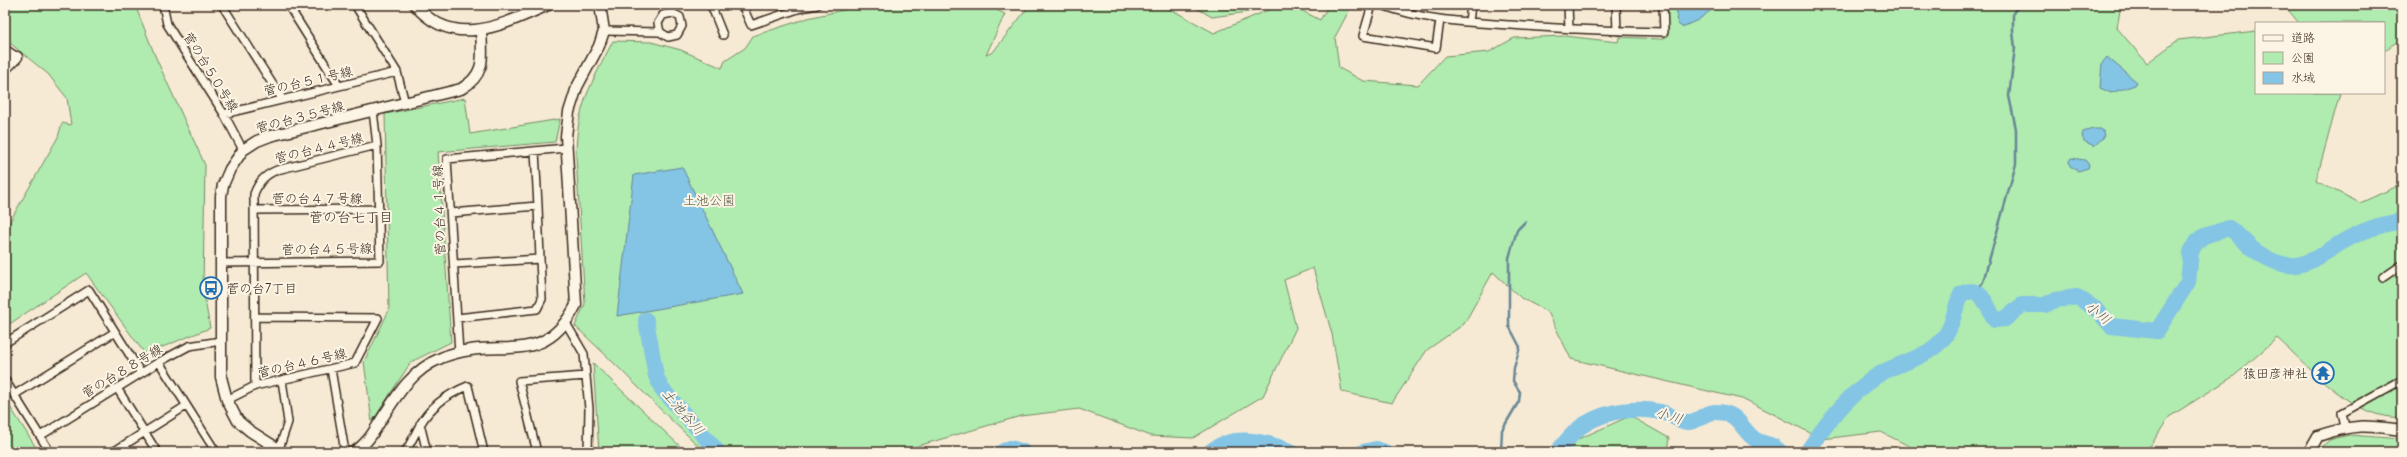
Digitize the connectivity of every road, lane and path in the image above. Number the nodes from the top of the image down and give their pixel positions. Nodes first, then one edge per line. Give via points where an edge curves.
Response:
1 (163, 5) edge
2 (222, 5) edge
3 (288, 5) edge
4 (355, 5) edge
5 (415, 5) edge
6 (548, 5) edge
7 (600, 5) edge
8 (711, 5) edge
9 (742, 5) edge
10 (817, 5) edge
11 (1372, 5) edge
12 (1382, 5) edge
13 (1471, 5) edge
14 (1568, 5) edge
15 (1616, 5) edge
16 (1663, 5) edge
17 (800, 7) edge
18 (1440, 20) junction
19 (1469, 22) junction
20 (481, 30) junction
21 (1570, 30) junction
22 (604, 31) junction
23 (1617, 31) junction
24 (660, 32) dead end
25 (723, 35) dead end
26 (5, 49) edge
27 (17, 57) joint
28 (5, 69) edge
29 (397, 72) junction
30 (339, 86) junction
31 (282, 99) junction
32 (404, 103) junction
33 (373, 111) junction
34 (224, 114) junction
35 (377, 145) junction
36 (566, 148) junction
37 (243, 150) junction
38 (535, 151) junction
39 (538, 206) junction
40 (254, 210) junction
41 (379, 210) junction
42 (450, 213) junction
43 (540, 259) junction
44 (255, 262) junction
45 (221, 263) junction
46 (454, 264) junction
47 (2402, 265) edge
48 (2383, 278) dead end
49 (255, 317) junction
50 (457, 318) junction
51 (566, 323) junction
52 (115, 332) junction
53 (222, 341) junction
54 (5, 343) edge
55 (459, 353) junction
56 (159, 362) junction
57 (331, 368) junction
58 (141, 373) junction
59 (586, 376) junction
60 (5, 380) edge
61 (282, 380) junction
62 (2402, 380) edge
63 (255, 386) junction
64 (117, 388) junction
65 (14, 395) junction
66 (227, 400) junction
67 (186, 406) junction
68 (420, 424) junction
69 (2345, 427) junction
70 (2402, 430) edge
71 (145, 432) junction
72 (40, 436) junction
73 (213, 451) edge
74 (280, 451) edge
75 (359, 451) edge
76 (50, 452) edge
77 (112, 452) edge
78 (157, 452) edge
79 (346, 452) edge
80 (405, 452) edge
81 (427, 452) edge
82 (484, 452) edge
83 (537, 452) edge
84 (588, 452) edge
85 (2309, 452) edge

1 - 34 street, 菅の台５０号線 via 168,24
2 - 31 street
3 - 30 street
4 - 29 street
5 - 20 street via 443,25 461,30
6 - 20 street via 499,26
7 - 22 street
8 - 25 street
9 - 17 street via 751,26
10 - 17 street
11 - 18 street via 1363,36 1436,48
12 - 18 street via 1410,15
13 - 19 street
14 - 21 street
15 - 23 street
16 - 23 street via 1664,32
18 - 19 street
19 - 21 street
20 - 32 street, 菅の台３５号線 via 483,64 471,83 461,89
21 - 23 street
22 - 24 street
22 - 36 street via 599,46 577,87 568,117
26 - 27 street
27 - 28 street
29 - 30 street, 菅の台５１号線
29 - 32 street
30 - 31 street, 菅の台５１号線
31 - 34 street, 菅の台５１号線
32 - 33 street, 菅の台３５号線
33 - 35 street, 菅の台４５号線
33 - 37 street, 菅の台３５号線 via 270,136
34 - 37 street, 菅の台５０号線
35 - 40 street, 菅の台４４号線 via 267,174 259,182 254,194
35 - 41 street, 菅の台４５号線
36 - 38 street, 菅の台４１号線
36 - 51 street via 576,305
37 - 45 street, 菅の台３５号線 via 230,169 221,196
38 - 39 street
38 - 42 street, 菅の台４１号線 via 447,158
39 - 42 street
39 - 43 street
40 - 41 street, 菅の台４７号線
40 - 44 street, 菅の台４４号線
41 - 44 street, 菅の台４５号線 via 380,261
42 - 46 street, 菅の台４１号線
43 - 46 street
43 - 50 street via 542,299 537,309
44 - 45 street, 菅の台４５号線
44 - 49 street, 菅の台４４号線
45 - 53 street, 菅の台３５号線
46 - 50 street, 菅の台４１号線
47 - 48 street
49 - 57 street, 菅の台４６号線 via 378,318 357,360
49 - 63 street, 菅の台４４号線
50 - 55 street, 菅の台４１号線
51 - 55 street via 544,342
51 - 59 street via 584,354
52 - 54 street via 89,290
52 - 58 street
52 - 65 street
53 - 56 street, 菅の台８８号線 via 189,346
53 - 66 street, 菅の台３５号線 via 221,377
55 - 75 street via 441,357 415,373
56 - 58 street, 菅の台８８号線
56 - 67 street
57 - 61 street, 菅の台４６号線
57 - 79 street
58 - 64 street, 菅の台８８号線
59 - 83 street via 519,381
59 - 84 street via 589,409
60 - 65 street
61 - 63 street, 菅の台４６号線
61 - 74 street via 288,422
62 - 69 street via 2342,413
63 - 66 street, 菅の台４６号線
64 - 71 street
64 - 72 street, 菅の台８８号線
65 - 72 street
66 - 74 street, 菅の台３５号線 via 238,421
67 - 71 street
67 - 73 street
68 - 80 street
68 - 81 street
68 - 82 street via 449,393 468,386
69 - 70 street via 2369,425
69 - 85 street via 2318,436
71 - 77 street
71 - 78 street
72 - 76 street

